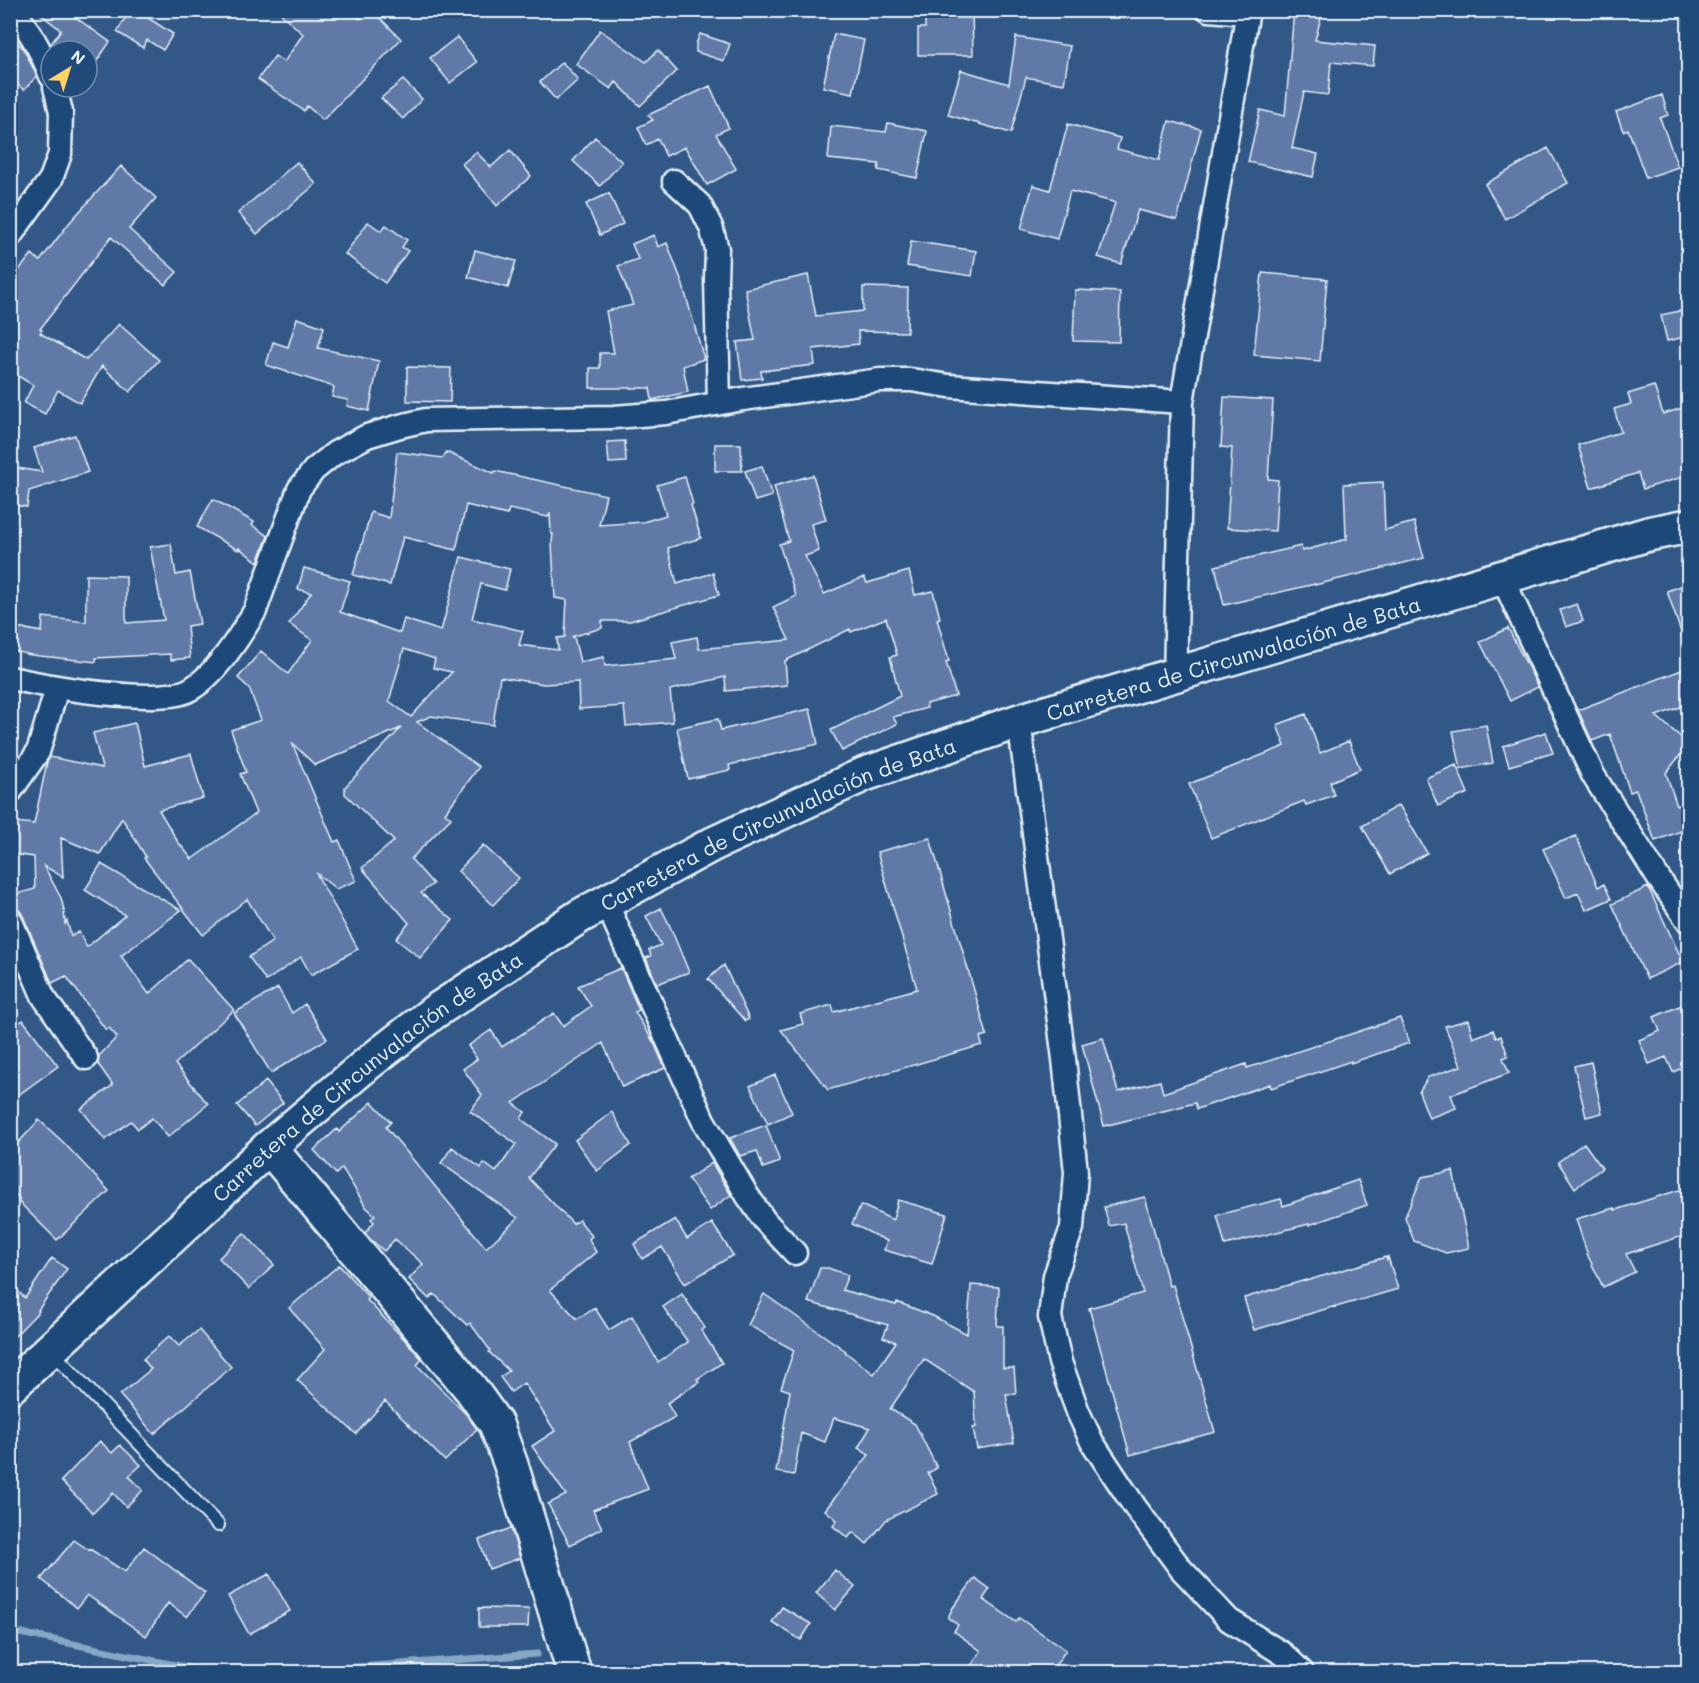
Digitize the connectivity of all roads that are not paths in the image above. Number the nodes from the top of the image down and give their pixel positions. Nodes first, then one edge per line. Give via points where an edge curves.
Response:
1 (12, 10) edge
2 (1209, 10) edge
3 (1248, 12) edge
4 (39, 50) edge
5 (58, 99) edge
6 (674, 181) dead end
7 (10, 236) edge
8 (1182, 402) junction
9 (719, 403) junction
10 (1689, 526) edge
11 (1502, 577) junction
12 (1174, 676) junction
13 (10, 678) edge
14 (57, 688) junction
15 (1019, 721) junction
16 (10, 792) edge
17 (606, 902) junction
18 (10, 918) edge
19 (1689, 921) edge
20 (86, 1058) dead end
21 (269, 1147) junction
22 (795, 1253) dead end
23 (50, 1350) junction
24 (10, 1387) edge
25 (218, 1525) dead end
26 (574, 1672) edge
27 (1302, 1672) edge

1 - 4 street
2 - 3 street
3 - 8 street
5 - 7 street via 60,154 51,179
6 - 9 street via 700,205 717,249
8 - 9 street via 880,380
8 - 12 street
9 - 14 street via 614,417 426,420 367,436 335,453 299,489 255,610 228,652 204,678 187,691 165,696 120,696
10 - 11 main road, Carretera de Circunvalación de Bata via 1648,534
11 - 12 main road, Carretera de Circunvalación de Bata
11 - 19 street via 1593,775
12 - 15 main road, Carretera de Circunvalación de Bata
13 - 14 street
14 - 16 street via 38,752
15 - 17 main road, Carretera de Circunvalación de Bata via 865,774 713,844
15 - 27 street via 1076,1172 1072,1228 1055,1276 1050,1317 1060,1362 1092,1442 1181,1569 1229,1620 1283,1654
17 - 21 main road, Carretera de Circunvalación de Bata via 434,1012
17 - 22 street via 703,1120 747,1195
18 - 20 street via 43,996
21 - 23 main road, Carretera de Circunvalación de Bata
21 - 26 main road via 496,1424
23 - 24 main road, Carretera de Circunvalación de Bata
23 - 25 lane

